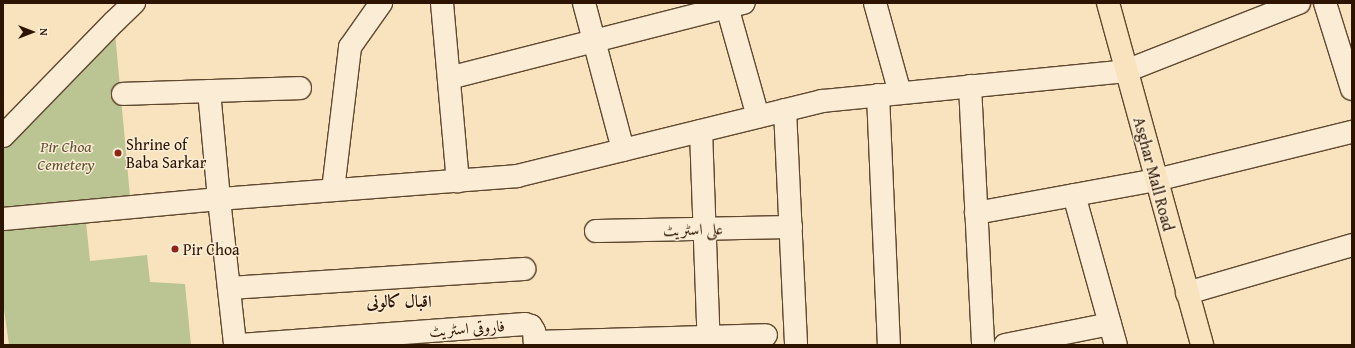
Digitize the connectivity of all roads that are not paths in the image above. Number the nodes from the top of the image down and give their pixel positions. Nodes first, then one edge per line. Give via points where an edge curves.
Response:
1 (381, 3) edge
2 (442, 3) edge
3 (584, 3) edge
4 (875, 3) edge
5 (1108, 3) edge
6 (1299, 3) edge
7 (1325, 3) edge
8 (131, 4) edge
9 (732, 4) edge
10 (594, 42) junction
11 (1126, 71) junction
12 (449, 78) junction
13 (970, 86) junction
14 (300, 88) dead end
15 (1352, 90) edge
16 (209, 91) junction
17 (900, 93) junction
18 (123, 94) dead end
19 (878, 95) junction
20 (786, 110) junction
21 (758, 117) junction
22 (701, 131) junction
23 (1352, 132) edge
24 (3, 136) edge
25 (623, 150) junction
26 (1156, 180) junction
27 (458, 181) junction
28 (333, 190) junction
29 (1074, 195) junction
30 (219, 199) junction
31 (976, 213) junction
32 (3, 219) edge
33 (791, 227) junction
34 (704, 229) junction
35 (596, 231) dead end
36 (1352, 245) edge
37 (524, 269) dead end
38 (228, 288) junction
39 (1187, 293) junction
40 (1110, 324) junction
41 (766, 335) dead end
42 (1057, 340) edge
43 (708, 341) edge
44 (535, 343) edge
45 (235, 345) edge
46 (240, 345) edge
47 (796, 345) edge
48 (889, 345) edge
49 (983, 345) edge
50 (1005, 345) edge
51 (1116, 345) edge
52 (1202, 345) edge

1 - 28 street via 350,47
2 - 12 street
3 - 10 street
4 - 17 street
5 - 11 main road, Asghar Mall Road
6 - 11 street
7 - 15 street
8 - 24 street
9 - 10 street
9 - 21 street
10 - 12 street
10 - 25 street
11 - 13 street
11 - 26 main road, Asghar Mall Road
12 - 27 street
13 - 17 street
13 - 31 street
14 - 16 street
16 - 18 street
16 - 30 street
17 - 19 street
19 - 20 street via 822,101
19 - 48 street
20 - 21 street
20 - 33 street
21 - 22 street
22 - 25 street
22 - 34 street
23 - 26 street
25 - 27 street via 517,176
26 - 29 street
26 - 39 main road, Asghar Mall Road
27 - 28 street
28 - 30 street
29 - 31 street
29 - 40 street
30 - 32 street
30 - 38 street
31 - 49 street
33 - 34 street, علی اسٹریٹ
33 - 47 street
34 - 35 street, علی اسٹریٹ
34 - 43 street
36 - 39 street
37 - 38 street
38 - 45 street
39 - 52 main road, Asghar Mall Road
40 - 42 street
40 - 51 street
41 - 43 street
42 - 50 street
43 - 44 street
44 - 46 street, فاروقی اسٹریٹ via 534,331 531,326 525,324

